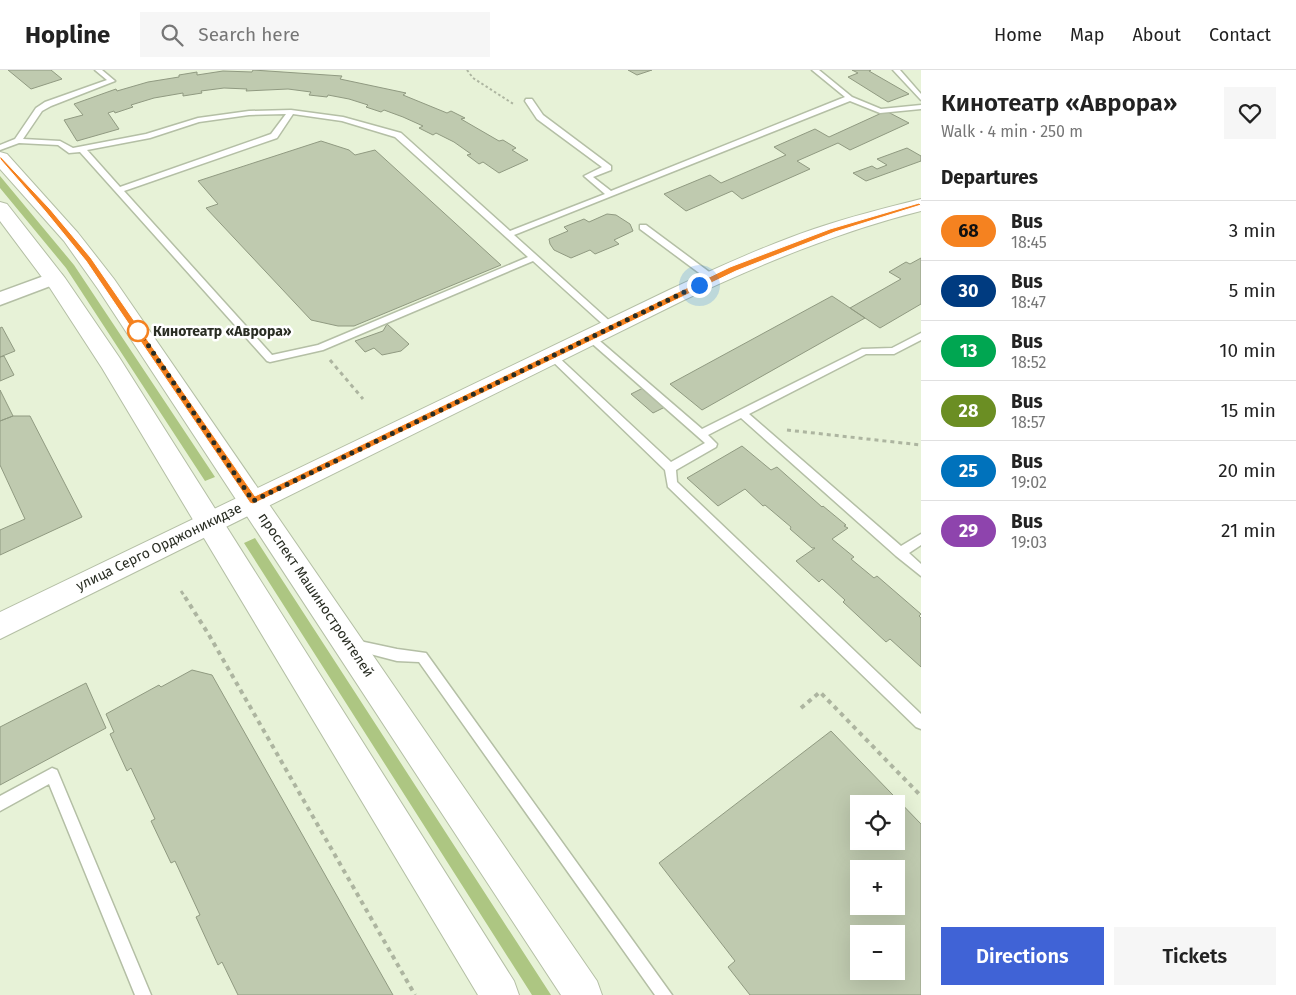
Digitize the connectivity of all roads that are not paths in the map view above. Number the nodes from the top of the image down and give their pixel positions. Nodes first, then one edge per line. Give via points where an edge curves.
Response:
1 (98, 70) edge
2 (815, 70) edge
3 (896, 70) edge
4 (850, 98) junction
5 (921, 98) edge
6 (529, 101) dead end
7 (921, 107) edge
8 (291, 112) junction
9 (18, 141) junction
10 (0, 148) edge
11 (82, 149) junction
12 (0, 158) edge
13 (118, 190) junction
14 (610, 194) junction
15 (0, 208) edge
16 (917, 209) edge
17 (643, 227) dead end
18 (508, 235) junction
19 (533, 258) junction
20 (55, 278) junction
21 (713, 279) junction
22 (0, 298) edge
23 (612, 327) junction
24 (921, 336) edge
25 (590, 338) junction
26 (552, 356) junction
27 (742, 414) junction
28 (756, 426) joint
29 (701, 434) junction
30 (670, 468) junction
31 (253, 501) junction
32 (208, 522) junction
33 (921, 539) edge
34 (900, 552) junction
35 (921, 571) edge
36 (0, 626) edge
37 (349, 644) junction
38 (921, 723) edge
39 (0, 804) edge
40 (143, 995) edge
41 (500, 995) edge
42 (583, 995) edge
43 (664, 995) edge

1 - 9 lane via 112,81 48,104 39,110
2 - 4 lane
3 - 5 lane
4 - 7 lane via 880,111
4 - 14 lane
6 - 14 lane via 538,113 608,168 588,176
8 - 11 lane via 249,113 198,120 147,136
8 - 13 lane via 274,136
8 - 18 lane via 343,119 398,135
9 - 10 lane
9 - 11 lane via 60,143 72,151
11 - 13 lane
12 - 31 main road, проспект Машиностроителей via 88,259
13 - 19 lane via 270,359 320,348
14 - 18 lane
15 - 20 main road
16 - 21 main road, улица Серго Орджоникидзе via 797,243
17 - 21 lane
18 - 19 lane
19 - 23 lane
20 - 22 street
20 - 32 main road
21 - 23 main road, улица Серго Орджоникидзе
23 - 25 main road, улица Серго Орджоникидзе
24 - 27 lane via 894,350 865,350
25 - 26 main road, улица Серго Орджоникидзе
25 - 29 lane
26 - 30 lane
26 - 31 main road, улица Серго Орджоникидзе
27 - 28 lane
27 - 29 lane
28 - 34 lane
29 - 30 lane via 712,444
30 - 38 lane via 672,484
31 - 32 main road, улица Серго Орджоникидзе
31 - 37 main road, проспект Машиностроителей
32 - 36 main road, улица Серго Орджоникидзе
32 - 41 main road
33 - 34 lane
34 - 35 lane
37 - 42 main road, проспект Машиностроителей
37 - 43 lane via 422,657
39 - 40 lane via 52,775

